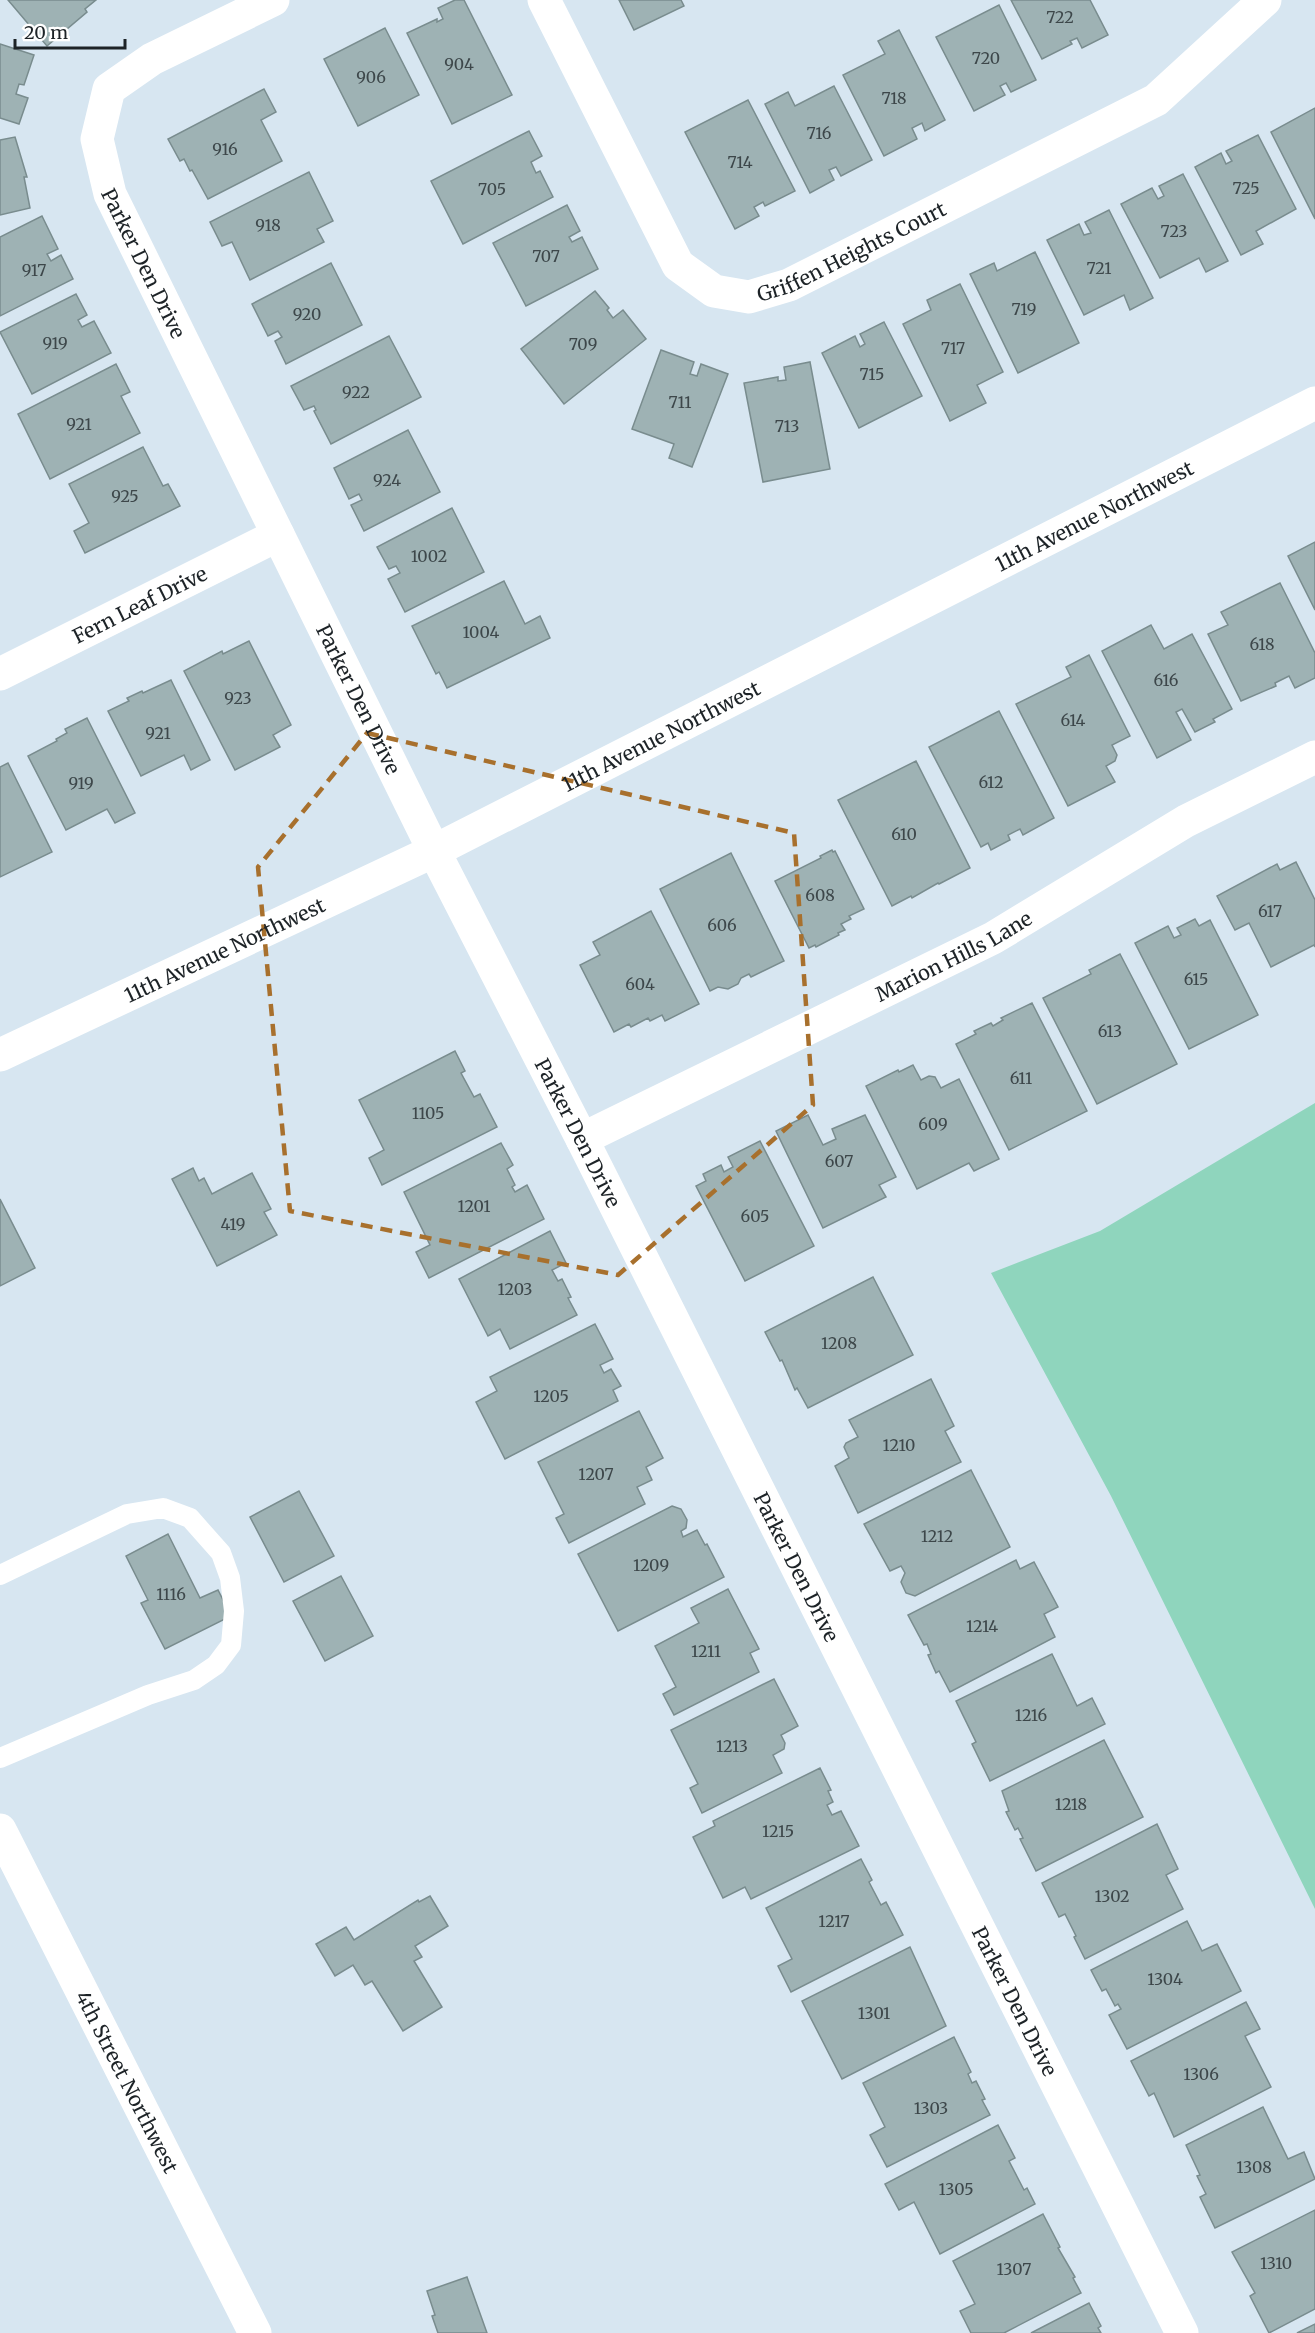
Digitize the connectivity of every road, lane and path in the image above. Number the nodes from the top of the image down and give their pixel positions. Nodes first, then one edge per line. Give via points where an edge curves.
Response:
1 (273, 0) edge
2 (544, 0) edge
3 (1265, 0) edge
4 (1315, 403) edge
5 (278, 535) junction
6 (0, 674) edge
7 (1315, 757) edge
8 (434, 851) junction
9 (0, 1054) edge
10 (582, 1139) junction
11 (0, 1575) edge
12 (0, 1758) edge
13 (0, 1830) edge
14 (8, 1867) edge
15 (255, 2333) edge
16 (1182, 2333) edge

1 - 5 street, Parker Den Drive via 152,59 109,89 97,139 110,194
2 - 3 street, Griffen Heights Court via 678,265 714,291 749,297 789,285 1156,100
4 - 8 street, 11th Avenue Northwest
5 - 6 street, Fern Leaf Drive
5 - 8 street, Parker Den Drive
7 - 10 street, Marion Hills Lane via 1186,821 993,938
8 - 9 street, 11th Avenue Northwest
8 - 10 street, Parker Den Drive
10 - 16 street, Parker Den Drive
11 - 12 lane via 127,1514 163,1508 190,1518 221,1553 230,1578 234,1611 231,1645 216,1665 194,1680 148,1695
13 - 14 street, 4th Street Northwest
14 - 15 street, 4th Street Northwest

